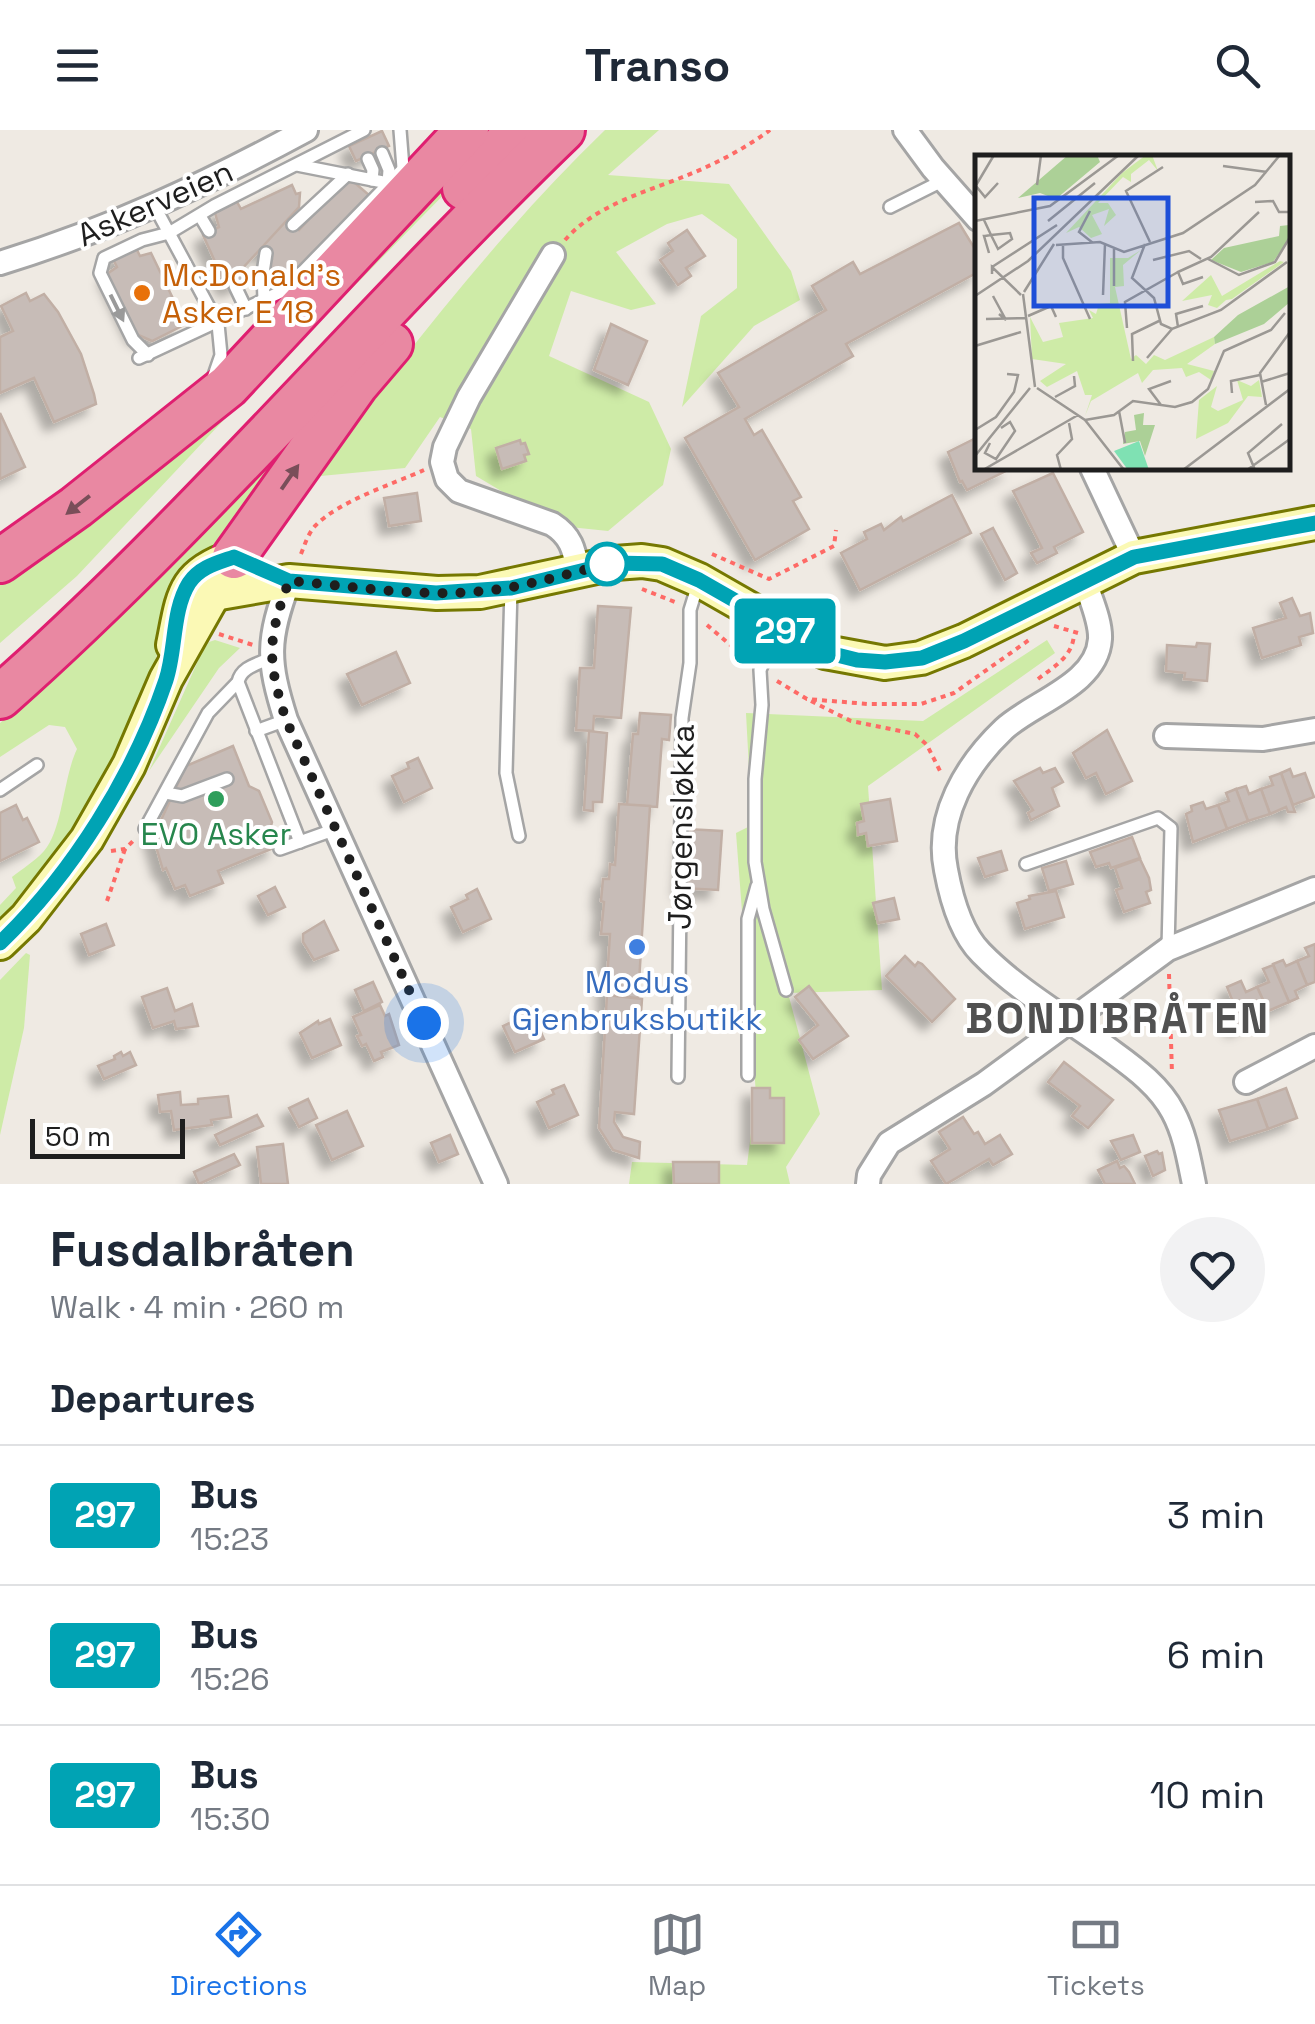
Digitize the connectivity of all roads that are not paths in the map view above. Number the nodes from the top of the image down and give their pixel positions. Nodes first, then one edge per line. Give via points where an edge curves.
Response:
1 (306, 130) edge
2 (400, 130) edge
3 (467, 130) edge
4 (518, 130) edge
5 (564, 130) edge
6 (906, 130) edge
7 (365, 134) edge
8 (382, 153) dead end
9 (416, 156) dead end
10 (368, 160) dead end
11 (296, 164) junction
12 (403, 168) junction
13 (348, 174) junction
14 (372, 180) junction
15 (944, 180) junction
16 (388, 184) junction
17 (890, 207) dead end
18 (155, 208) junction
19 (200, 216) junction
20 (975, 216) edge
21 (293, 224) dead end
22 (209, 232) dead end
23 (169, 233) junction
24 (266, 254) dead end
25 (552, 256) road end
26 (0, 262) edge
27 (235, 286) dead end
28 (264, 300) junction
29 (246, 309) junction
30 (218, 324) junction
31 (153, 444) junction
32 (1093, 470) edge
33 (1315, 523) edge
34 (234, 557) junction
35 (1134, 557) junction
36 (0, 561) edge
37 (705, 567) junction
38 (578, 570) junction
39 (1085, 580) junction
40 (289, 581) junction
41 (511, 588) junction
42 (214, 594) junction
43 (779, 628) junction
44 (271, 654) junction
45 (0, 660) edge
46 (166, 679) junction
47 (238, 682) junction
48 (0, 698) edge
49 (286, 720) junction
50 (1315, 730) edge
51 (256, 731) junction
52 (1166, 736) dead end
53 (37, 766) dead end
54 (227, 778) dead end
55 (0, 790) edge
56 (166, 792) junction
57 (145, 829) road end
58 (336, 829) junction
59 (519, 836) dead end
60 (300, 842) junction
61 (280, 848) dead end
62 (1026, 864) dead end
63 (758, 882) junction
64 (1315, 889) edge
65 (0, 943) edge
66 (1168, 949) junction
67 (786, 990) dead end
68 (1070, 1020) junction
69 (1315, 1046) edge
70 (748, 1075) dead end
71 (678, 1077) dead end
72 (1246, 1082) dead end
73 (496, 1184) edge
74 (868, 1184) edge
75 (1194, 1184) edge

1 - 18 street, Askerveien
2 - 12 lane
3 - 31 highway via 228,386
4 - 45 highway via 146,526
34 -> 5 highway via 356,385 528,187
5 - 48 highway via 470,219 159,548
6 - 15 street
7 - 11 lane
8 - 16 lane
9 - 12 lane
10 - 14 lane
11 - 13 lane
11 - 19 lane
12 - 16 lane
13 - 14 lane
13 - 21 lane
14 - 16 lane
15 - 17 lane
15 - 20 street
16 - 28 lane via 290,287
18 - 23 lane
18 - 26 street, Askerveien
19 - 22 lane
19 - 23 lane
23 - 30 lane
23 -> 30 lane via 100,264 133,340 144,357
24 - 28 lane
25 - 38 street via 469,396 442,462 460,491 566,532
27 - 29 lane
28 - 29 lane
29 - 30 lane
30 - 31 lane via 221,355 212,381
31 -> 36 highway
32 - 35 street
33 - 35 street
34 - 40 street
34 - 42 street
34 - 46 street via 208,566 190,582
35 - 39 street
37 - 38 street via 642,561
37 - 43 street
37 - 71 lane, Jørgensløkka via 690,610 682,718
38 - 41 street
39 - 43 street via 922,658 857,660
39 - 68 street via 1100,639 1086,672 1004,729 958,786 944,829 956,912 978,951
40 - 41 street via 436,593
40 - 42 street
40 - 44 street
41 - 59 lane via 506,773
42 - 46 street
43 - 63 lane via 760,670
44 - 47 lane via 246,668
44 - 49 street
46 - 65 street via 87,839
47 - 51 lane
47 - 56 lane via 208,713
49 - 51 lane
49 - 58 street
50 - 52 street via 1263,739
51 - 60 lane
53 - 55 lane
54 - 56 lane via 182,796
56 - 57 lane
58 - 60 lane
58 - 73 street
60 - 61 lane
62 - 66 lane via 1158,818 1170,828
63 - 67 lane
63 - 70 lane via 748,919
64 - 66 street
66 - 68 street
68 - 74 street via 889,1143
68 - 75 street via 1162,1095 1174,1112
69 - 72 street

